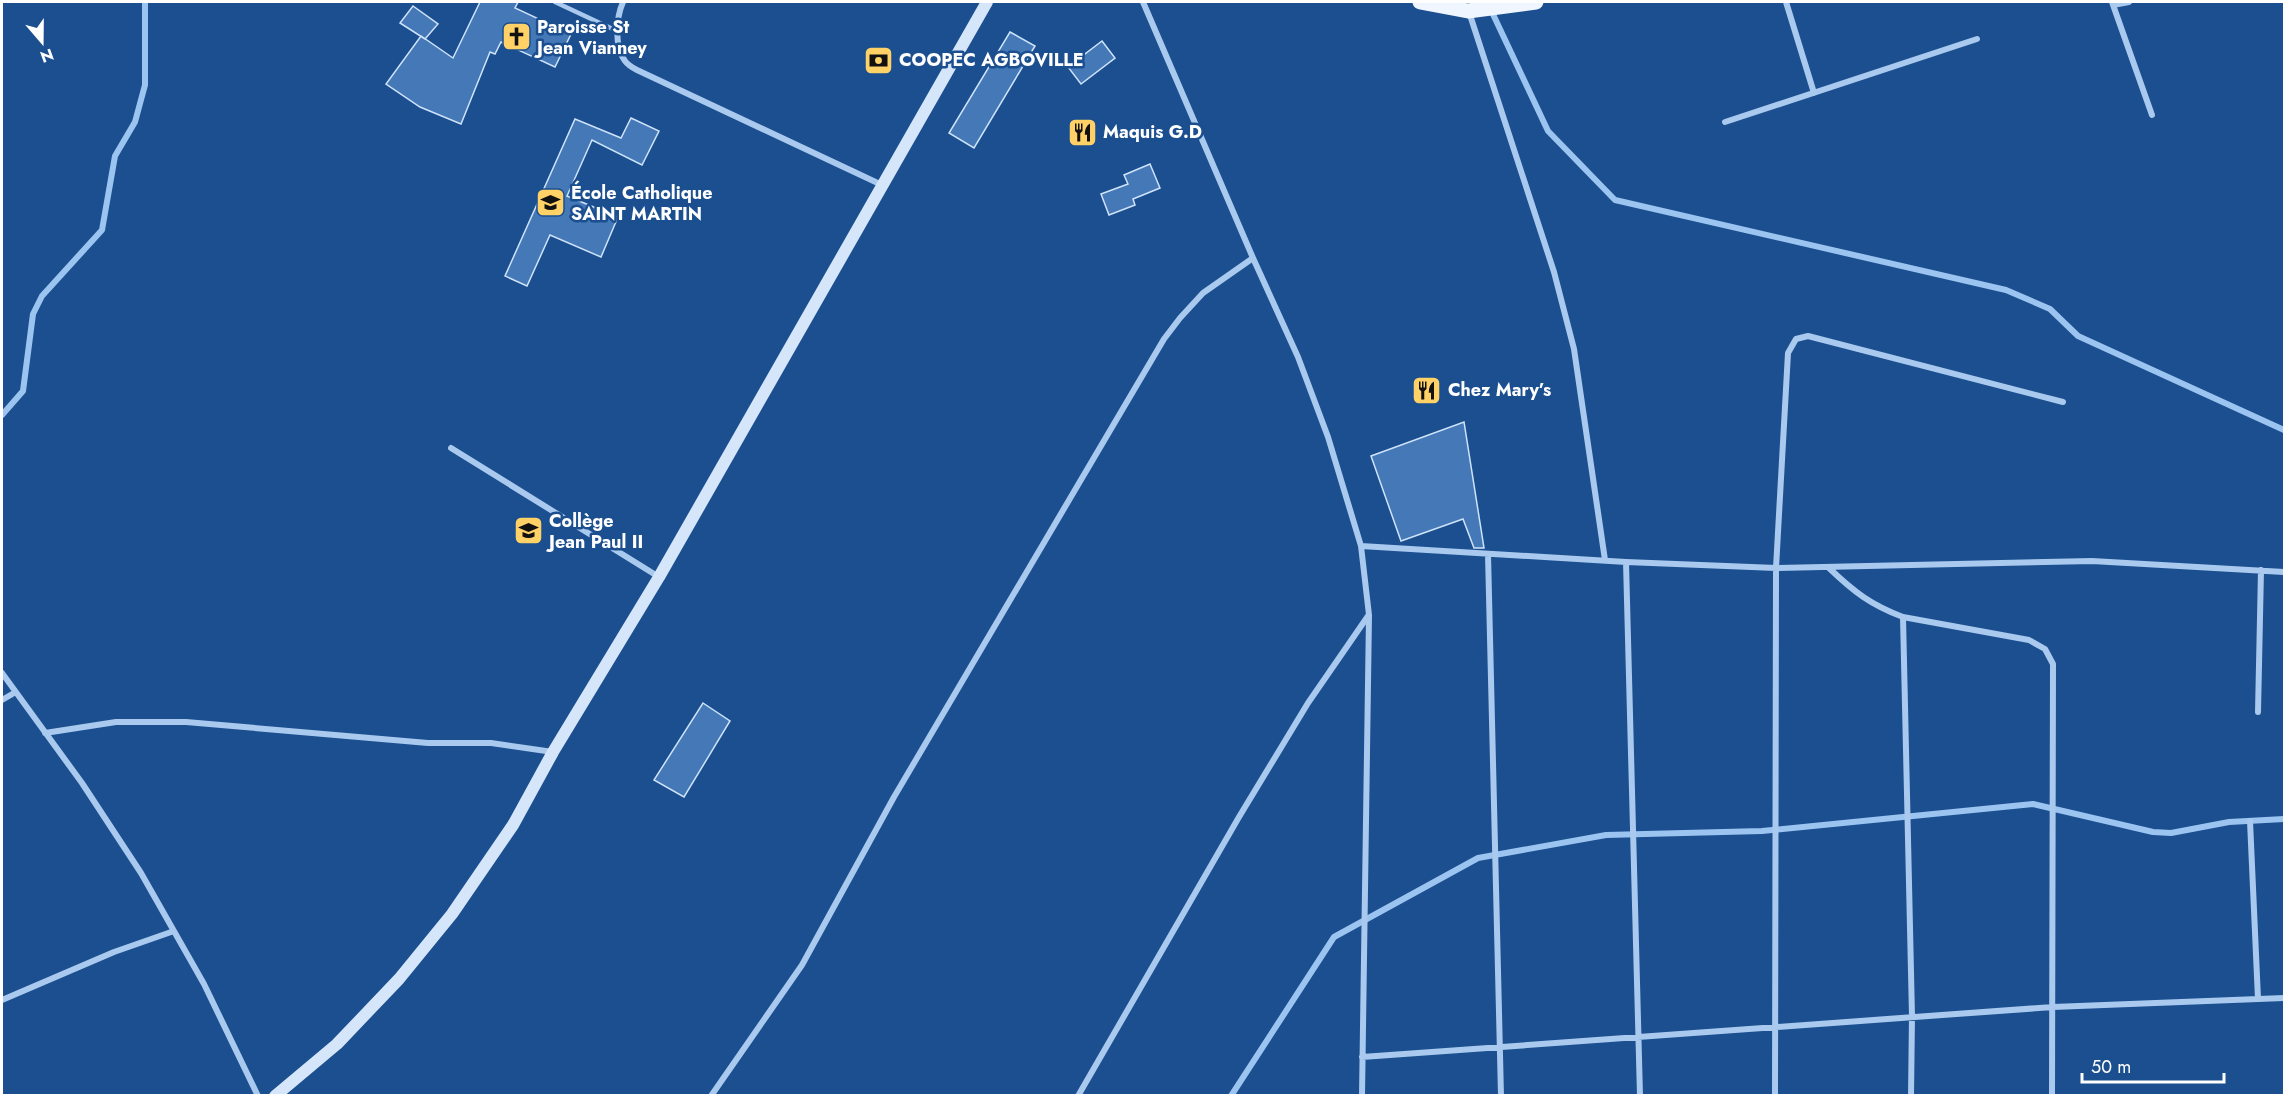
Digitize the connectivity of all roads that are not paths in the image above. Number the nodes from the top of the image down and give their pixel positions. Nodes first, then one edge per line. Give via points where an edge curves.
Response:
1 (555, 2) edge
2 (623, 2) edge
3 (987, 2) edge
4 (1143, 2) edge
5 (1420, 2) edge
6 (1536, 2) edge
7 (1786, 2) edge
8 (2129, 2) edge
9 (2113, 3) edge
10 (1468, 11) junction
11 (617, 31) junction
12 (1977, 39) dead end
13 (1814, 93) junction
14 (2152, 115) dead end
15 (1725, 122) dead end
16 (884, 186) junction
17 (1253, 258) junction
18 (2063, 402) dead end
19 (451, 448) dead end
20 (1361, 546) junction
21 (1488, 554) junction
22 (1605, 560) junction
23 (1626, 562) junction
24 (1776, 568) junction
25 (1829, 568) junction
26 (2261, 570) junction
27 (2284, 572) edge
28 (659, 578) junction
29 (1369, 615) junction
30 (1903, 617) junction
31 (2, 673) edge
32 (14, 693) junction
33 (2, 700) edge
34 (2258, 712) dead end
35 (45, 733) junction
36 (553, 752) junction
37 (2250, 821) dead end
38 (174, 931) junction
39 (2284, 998) edge
40 (2258, 999) junction
41 (2, 1000) edge
42 (2053, 1006) junction
43 (1912, 1016) junction
44 (1776, 1025) junction
45 (1640, 1035) junction
46 (1501, 1046) junction
47 (1362, 1057) junction
48 (258, 1095) edge
49 (275, 1095) edge
50 (711, 1095) edge
51 (1078, 1095) edge
52 (1362, 1095) edge
53 (1500, 1095) edge
54 (1640, 1095) edge
55 (1776, 1095) edge
56 (1911, 1095) edge
57 (2052, 1095) edge

1 - 11 lane
2 - 11 street
3 - 16 main road
4 - 17 street
5 - 10 main road
6 - 10 main road
7 - 13 street
8 - 9 street
9 - 14 street
10 - 22 street via 1554,272 1574,349
11 - 16 street via 626,62 637,70
12 - 13 street
13 - 15 street
16 - 28 main road
17 - 20 street via 1298,357 1328,437
17 - 50 street via 1203,293 1164,339 894,797 802,964
18 - 24 street via 1808,336 1796,339 1788,353
19 - 28 street
20 - 21 street
20 - 29 street
21 - 22 street
21 - 46 street
22 - 23 street
23 - 24 street
23 - 45 street
24 - 25 street
24 - 44 street
25 - 26 street via 2092,561
25 - 30 street via 1855,593
26 - 27 street
26 - 34 street
28 - 36 main road
29 - 47 street
29 - 51 street via 1308,703
30 - 42 street via 2029,640 2045,649 2053,664
30 - 43 street
31 - 32 street
32 - 33 street
32 - 35 street
35 - 36 street via 116,722 186,722 428,743 491,742
35 - 38 street via 141,873
36 - 49 main road via 513,825 452,914 399,979 337,1044
37 - 40 street
38 - 41 street
38 - 48 street
39 - 40 street
40 - 42 street
42 - 43 street
42 - 57 street
43 - 44 street
43 - 56 street
44 - 45 street
44 - 55 street
45 - 46 street
45 - 54 street
46 - 47 street
46 - 53 street
47 - 52 street

